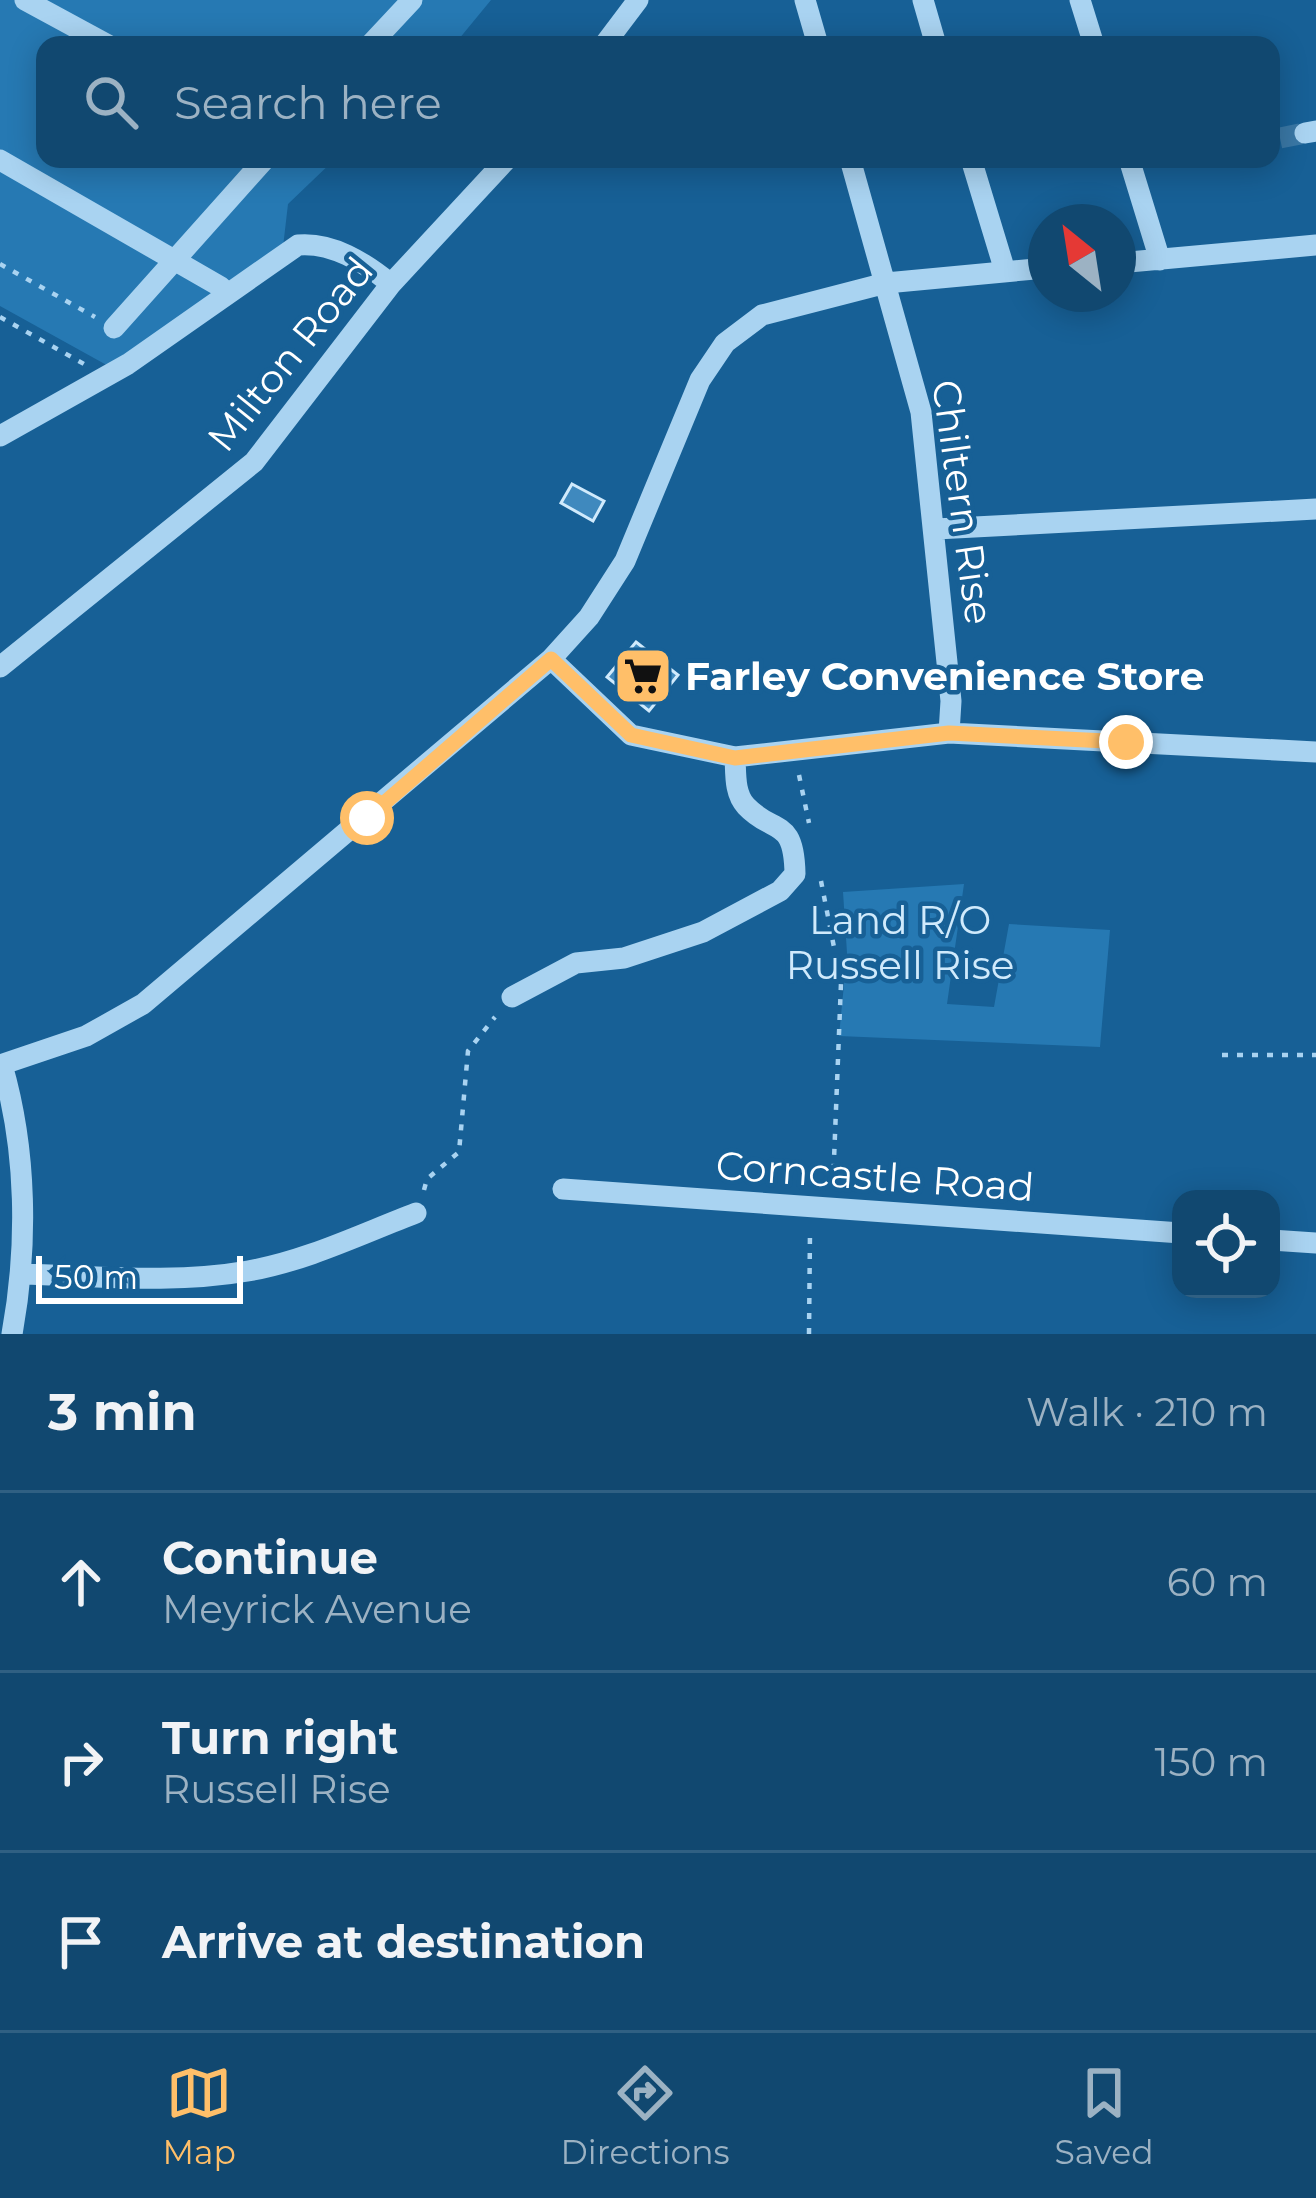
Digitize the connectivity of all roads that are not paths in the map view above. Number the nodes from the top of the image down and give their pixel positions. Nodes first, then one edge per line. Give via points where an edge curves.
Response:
1 (25, 0) edge
2 (412, 0) edge
3 (638, 0) edge
4 (805, 0) edge
5 (923, 0) edge
6 (1080, 0) edge
7 (91, 36) edge
8 (378, 36) edge
9 (611, 36) edge
10 (815, 36) edge
11 (934, 36) edge
12 (1091, 36) edge
13 (0, 160) edge
14 (257, 168) edge
15 (499, 168) edge
16 (853, 168) edge
17 (974, 168) edge
18 (1132, 168) edge
19 (1316, 245) edge
20 (176, 258) junction
21 (1160, 260) junction
22 (1136, 262) edge
23 (1028, 270) edge
24 (1005, 272) junction
25 (886, 283) junction
26 (391, 284) junction
27 (221, 287) dead end
28 (114, 328) road end
29 (0, 436) edge
30 (1316, 509) edge
31 (936, 529) junction
32 (551, 659) junction
33 (0, 667) edge
34 (949, 733) junction
35 (1316, 752) edge
36 (735, 758) junction
37 (512, 997) road end
38 (1, 1065) edge
39 (563, 1189) dead end
40 (416, 1213) road end
41 (1172, 1232) edge
42 (1280, 1241) edge
43 (1316, 1243) edge
44 (23, 1274) junction
45 (12, 1334) edge

1 - 7 street
2 - 8 street
3 - 9 street
4 - 10 street
5 - 11 street
6 - 12 street
13 - 20 street
14 - 20 street
15 - 26 street, Milton Road
16 - 25 street, Chiltern Rise
17 - 24 street
18 - 21 street
19 - 21 street
20 - 27 street
20 - 28 street
21 - 22 street
23 - 24 street
24 - 25 street
25 - 31 street, Chiltern Rise via 921,412
25 - 32 street via 762,316 725,343 700,380 625,561
26 - 29 street via 319,243 298,244 164,340
26 - 33 street, Milton Road via 254,462
30 - 31 street
31 - 34 street, Chiltern Rise
32 - 36 street via 631,735
32 - 38 street via 143,1004 86,1036
34 - 35 street
34 - 36 street
36 - 37 street via 747,809 784,830 794,850 795,874 780,891 704,932 624,958 576,963
38 - 44 street via 15,1109
39 - 41 street, Corncastle Road
40 - 44 street via 248,1271
42 - 43 street
44 - 45 street

